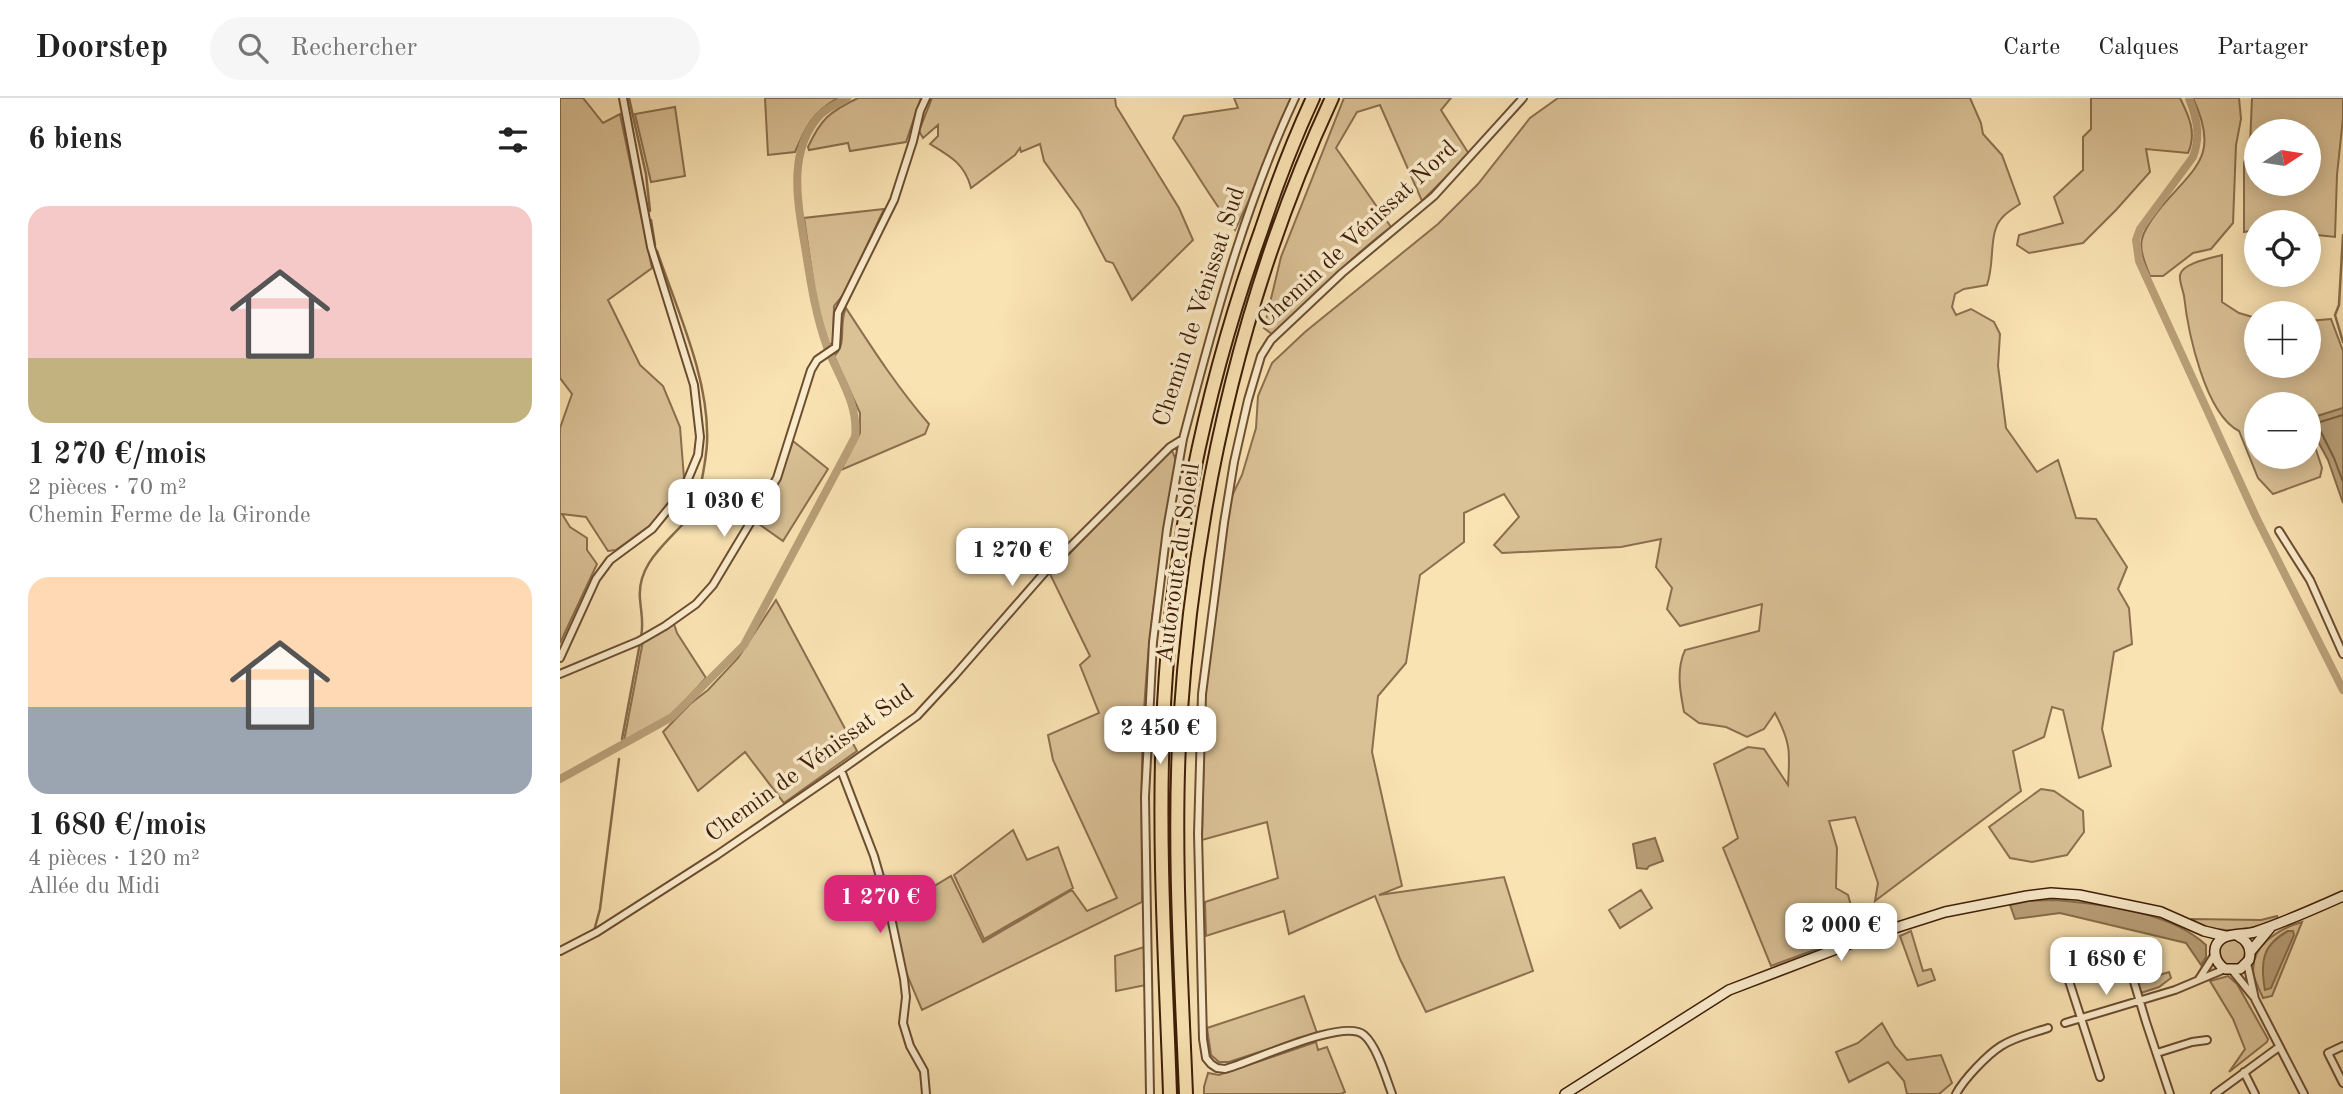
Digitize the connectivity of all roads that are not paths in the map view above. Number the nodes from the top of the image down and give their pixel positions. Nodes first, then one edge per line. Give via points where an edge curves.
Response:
1 (624, 98) edge
2 (926, 98) edge
3 (1295, 98) edge
4 (1313, 98) edge
5 (1332, 98) edge
6 (1523, 98) edge
7 (1182, 439) junction
8 (2279, 531) dead end
9 (2343, 654) edge
10 (560, 658) edge
11 (560, 674) edge
12 (841, 770) junction
13 (2343, 897) edge
14 (2271, 926) junction
15 (2204, 931) junction
16 (2225, 936) junction
17 (2238, 936) junction
18 (2058, 947) dead end
19 (560, 951) edge
20 (2215, 951) junction
21 (2250, 952) junction
22 (2126, 956) dead end
23 (2247, 963) junction
24 (2229, 970) junction
25 (2199, 979) junction
26 (2255, 999) junction
27 (2139, 1000) junction
28 (2080, 1018) junction
29 (2065, 1023) dead end
30 (2048, 1028) dead end
31 (2207, 1040) dead end
32 (2343, 1046) edge
33 (2279, 1047) junction
34 (2157, 1053) junction
35 (2328, 1053) junction
36 (2320, 1056) dead end
37 (2244, 1072) junction
38 (2100, 1077) dead end
39 (2343, 1083) edge
40 (926, 1094) edge
41 (1150, 1094) edge
42 (1170, 1094) edge
43 (1186, 1094) edge
44 (1392, 1094) edge
45 (1565, 1094) edge
46 (1956, 1094) edge
47 (2170, 1094) edge
48 (2215, 1094) edge
49 (2255, 1094) edge
50 (2304, 1094) edge

1 - 10 street via 651,247 694,385 698,456 683,491 652,529 603,568
2 - 11 street via 894,200 838,313 836,348 811,370 777,478 713,585 665,626
3 - 7 street, Chemin de Vénissat Sud via 1227,278
4 - 42 highway, Autoroute du Soleil via 1285,162 1228,329 1183,532 1163,727 1161,831
5 - 43 highway, Autoroute du Soleil via 1261,282 1231,390 1198,551 1180,725 1178,831
6 - 44 street, Chemin de Vénissat Nord via 1434,196 1342,273 1261,356 1234,462 1219,563 1202,694 1198,834 1206,1058 1225,1069 1325,1034 1352,1030 1372,1045
7 - 12 street, Chemin de Vénissat Sud via 1045,572 916,716
7 - 41 street via 1153,642 1145,797
8 - 9 street via 2310,580
12 - 19 street, Chemin de Vénissat Sud via 597,932
12 - 40 street via 889,908 904,979 903,1023 924,1071
13 - 14 main road
14 - 17 main road
14 - 21 main road
15 - 16 main road
15 - 20 main road
15 - 45 main road via 2151,909 2079,895 2051,893 1945,912 1729,990
16 - 17 main road
16 - 20 main road
17 - 21 main road
18 - 28 street
20 - 24 main road via 2217,962
20 - 25 street
21 - 23 main road
22 - 27 street
23 - 24 main road
23 - 26 street
24 - 25 street
24 - 26 street
25 - 27 street
26 - 33 street
27 - 28 street
27 - 34 street
28 - 29 street
28 - 38 street
30 - 46 street via 2001,1046
31 - 34 street
32 - 35 street
33 - 37 street
33 - 50 street
34 - 47 street
35 - 36 street
35 - 39 street
37 - 48 street
37 - 49 street

